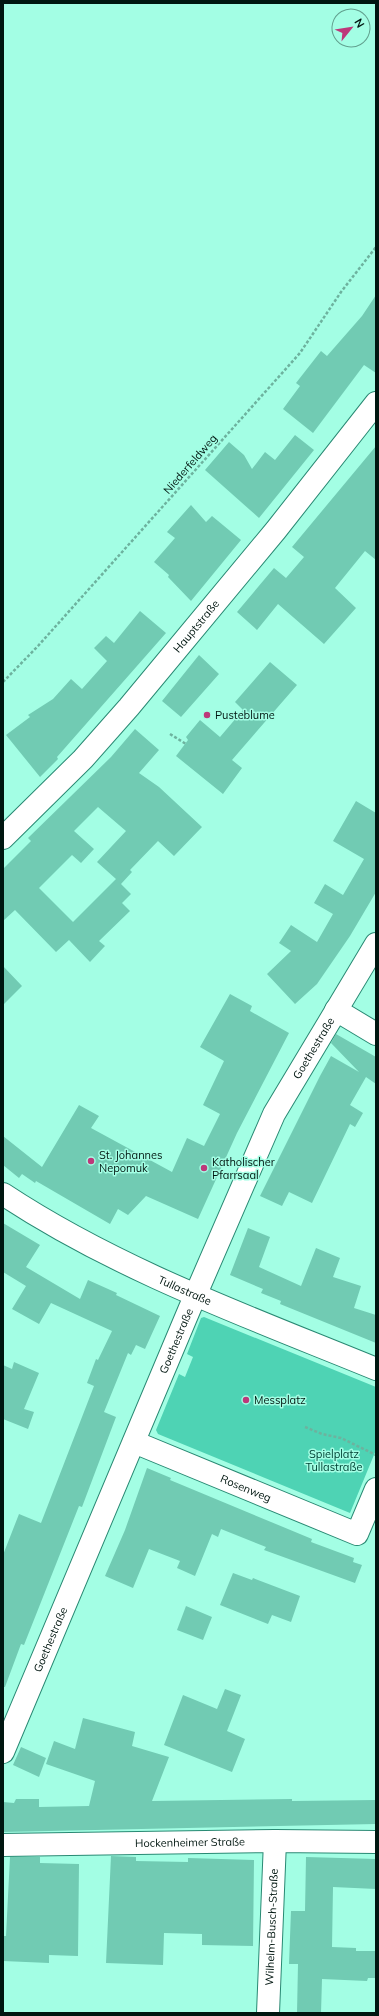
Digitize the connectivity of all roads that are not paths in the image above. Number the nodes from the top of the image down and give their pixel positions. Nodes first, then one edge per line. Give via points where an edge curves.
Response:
1 (376, 403) edge
2 (3, 838) edge
3 (376, 944) edge
4 (336, 1010) junction
5 (376, 1034) edge
6 (3, 1194) edge
7 (195, 1296) junction
8 (376, 1369) edge
9 (134, 1442) junction
10 (376, 1489) edge
11 (3, 1752) edge
12 (274, 1841) junction
13 (376, 1842) edge
14 (3, 1845) edge
15 (268, 2013) edge

1 - 2 street, Hauptstraße via 276,530 133,702 83,759
3 - 4 street, Goethestraße
4 - 5 street
4 - 7 street, Goethestraße via 274,1114
6 - 7 street, Tullastraße via 124,1262
7 - 8 street, Tullastraße
7 - 9 street, Goethestraße
9 - 10 street, Rosenweg via 357,1534
9 - 11 street, Goethestraße
12 - 13 street, Hockenheimer Straße
12 - 14 street, Hockenheimer Straße
12 - 15 street, Wilhelm-Busch-Straße

